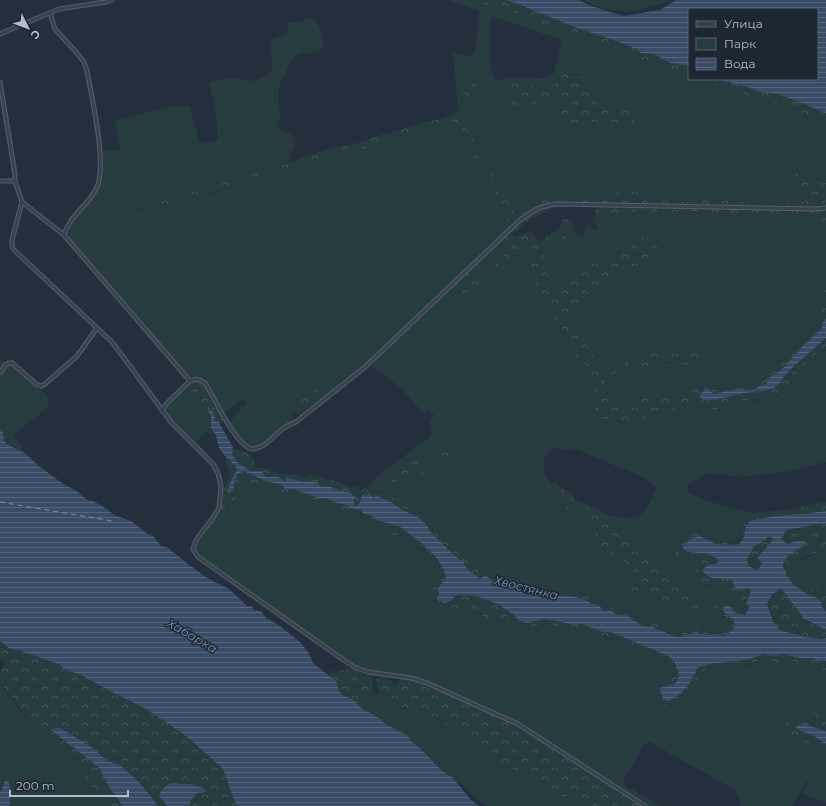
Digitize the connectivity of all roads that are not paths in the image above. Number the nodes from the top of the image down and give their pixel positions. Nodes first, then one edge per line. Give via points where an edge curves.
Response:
1 (112, 0) edge
2 (50, 13) junction
3 (0, 34) edge
4 (0, 82) edge
5 (0, 180) edge
6 (15, 181) junction
7 (22, 202) junction
8 (826, 208) edge
9 (64, 235) junction
10 (97, 328) junction
11 (1, 372) edge
12 (190, 381) junction
13 (162, 411) junction
14 (645, 806) edge

1 - 2 street via 59,9
2 - 3 street
2 - 9 street via 55,29 86,67 101,161 97,187 89,201 72,218
4 - 6 street
5 - 6 street
6 - 7 street
7 - 9 street
7 - 10 street via 12,240 13,249
8 - 12 street via 814,210 559,204 534,210 520,220 365,367 260,448 248,448 238,438 206,384 194,379
9 - 12 street
10 - 11 street via 77,356 41,386 12,363 6,364
10 - 13 street via 122,353
12 - 13 street
13 - 14 street via 209,459 220,479 219,508 196,540 193,549 204,561 356,668 427,683 506,718

